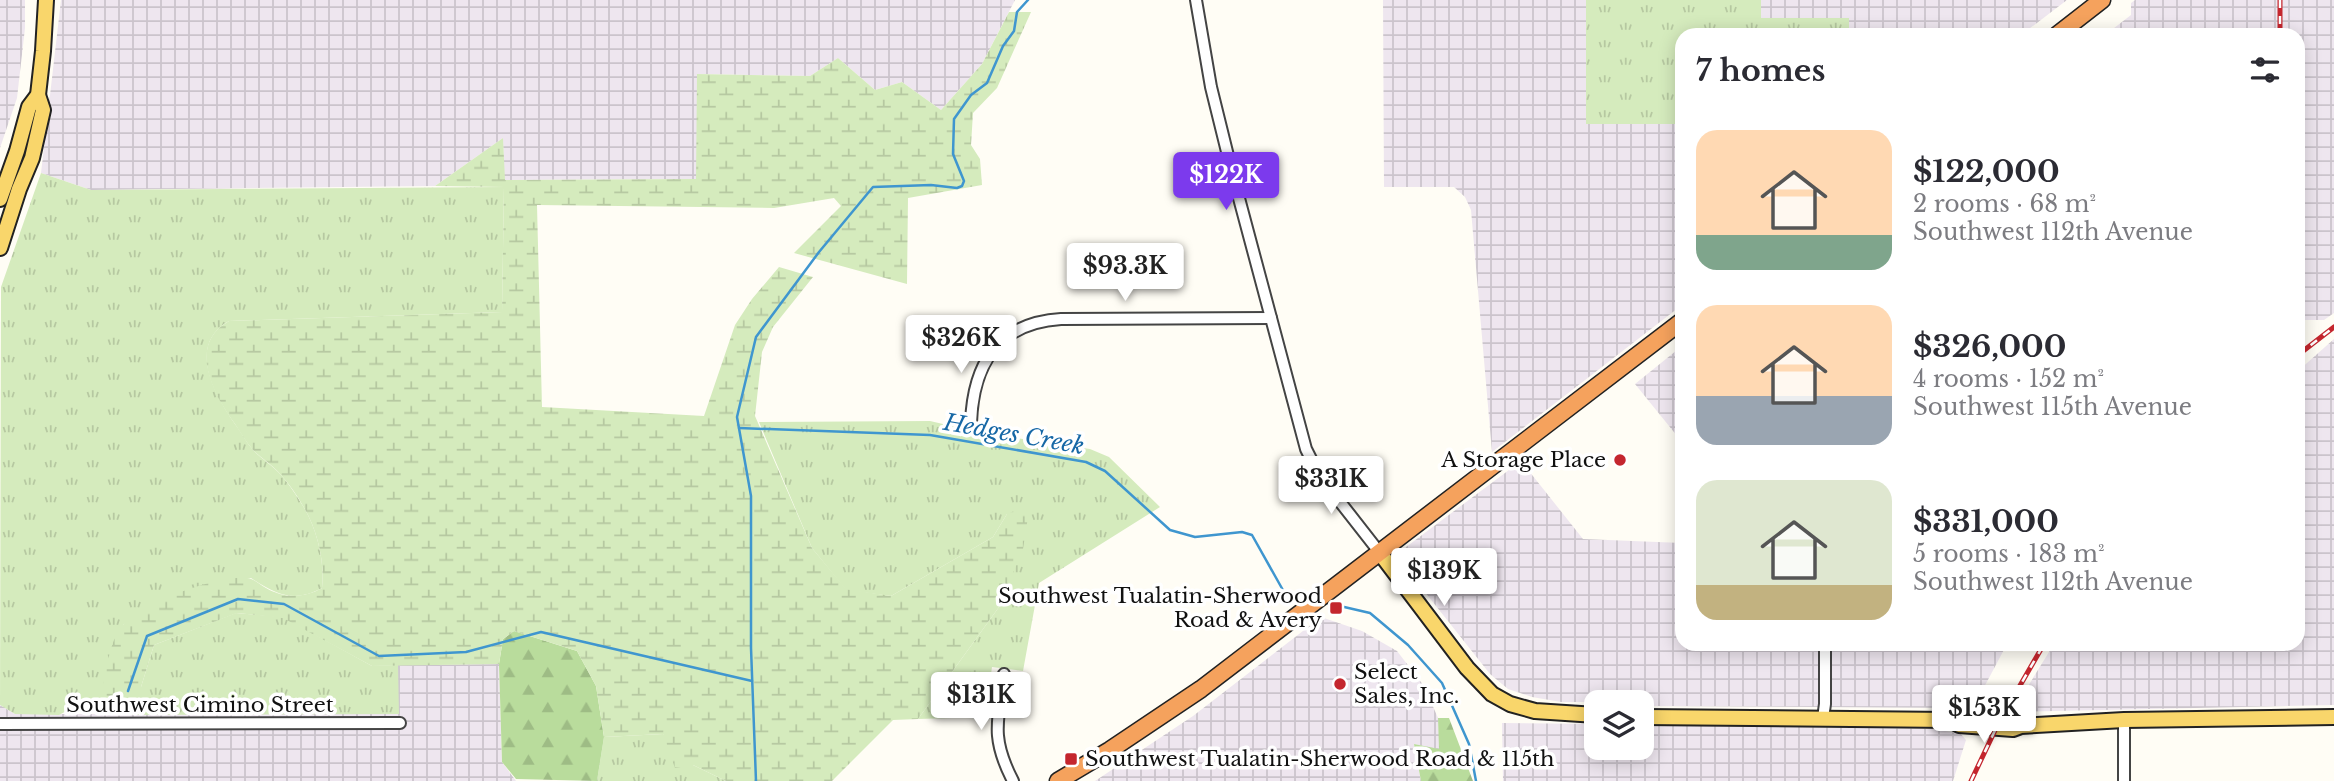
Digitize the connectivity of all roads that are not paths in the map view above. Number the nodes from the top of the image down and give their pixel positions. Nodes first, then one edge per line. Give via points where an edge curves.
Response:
1 (46, 0) edge
2 (1196, 0) edge
3 (2102, 0) edge
4 (2066, 28) edge
5 (38, 95) junction
6 (0, 199) edge
7 (0, 248) edge
8 (1271, 318) junction
9 (1675, 326) edge
10 (971, 423) dead end
11 (1380, 552) junction
12 (1825, 651) edge
13 (1004, 674) dead end
14 (1584, 714) edge
15 (1654, 717) edge
16 (2334, 717) edge
17 (1823, 718) junction
18 (2124, 720) junction
19 (400, 723) dead end
20 (0, 724) edge
21 (1013, 781) edge
22 (1058, 781) edge
23 (2124, 781) edge

1 - 5 main road
2 - 8 street via 1211,87
3 - 4 highway
5 - 6 main road via 29,107
5 - 7 main road via 43,110 34,147
8 - 10 street via 1049,320 1024,327 998,344 980,370
8 - 11 street via 1309,458
9 - 11 highway
11 - 14 main road via 1467,668 1492,694 1535,711
11 - 22 highway via 1201,689
12 - 17 street
13 - 21 street via 997,743
15 - 17 main road
16 - 18 main road
17 - 18 main road via 1950,720 1959,725 2013,729
18 - 23 street
19 - 20 street, Southwest Cimino Street

